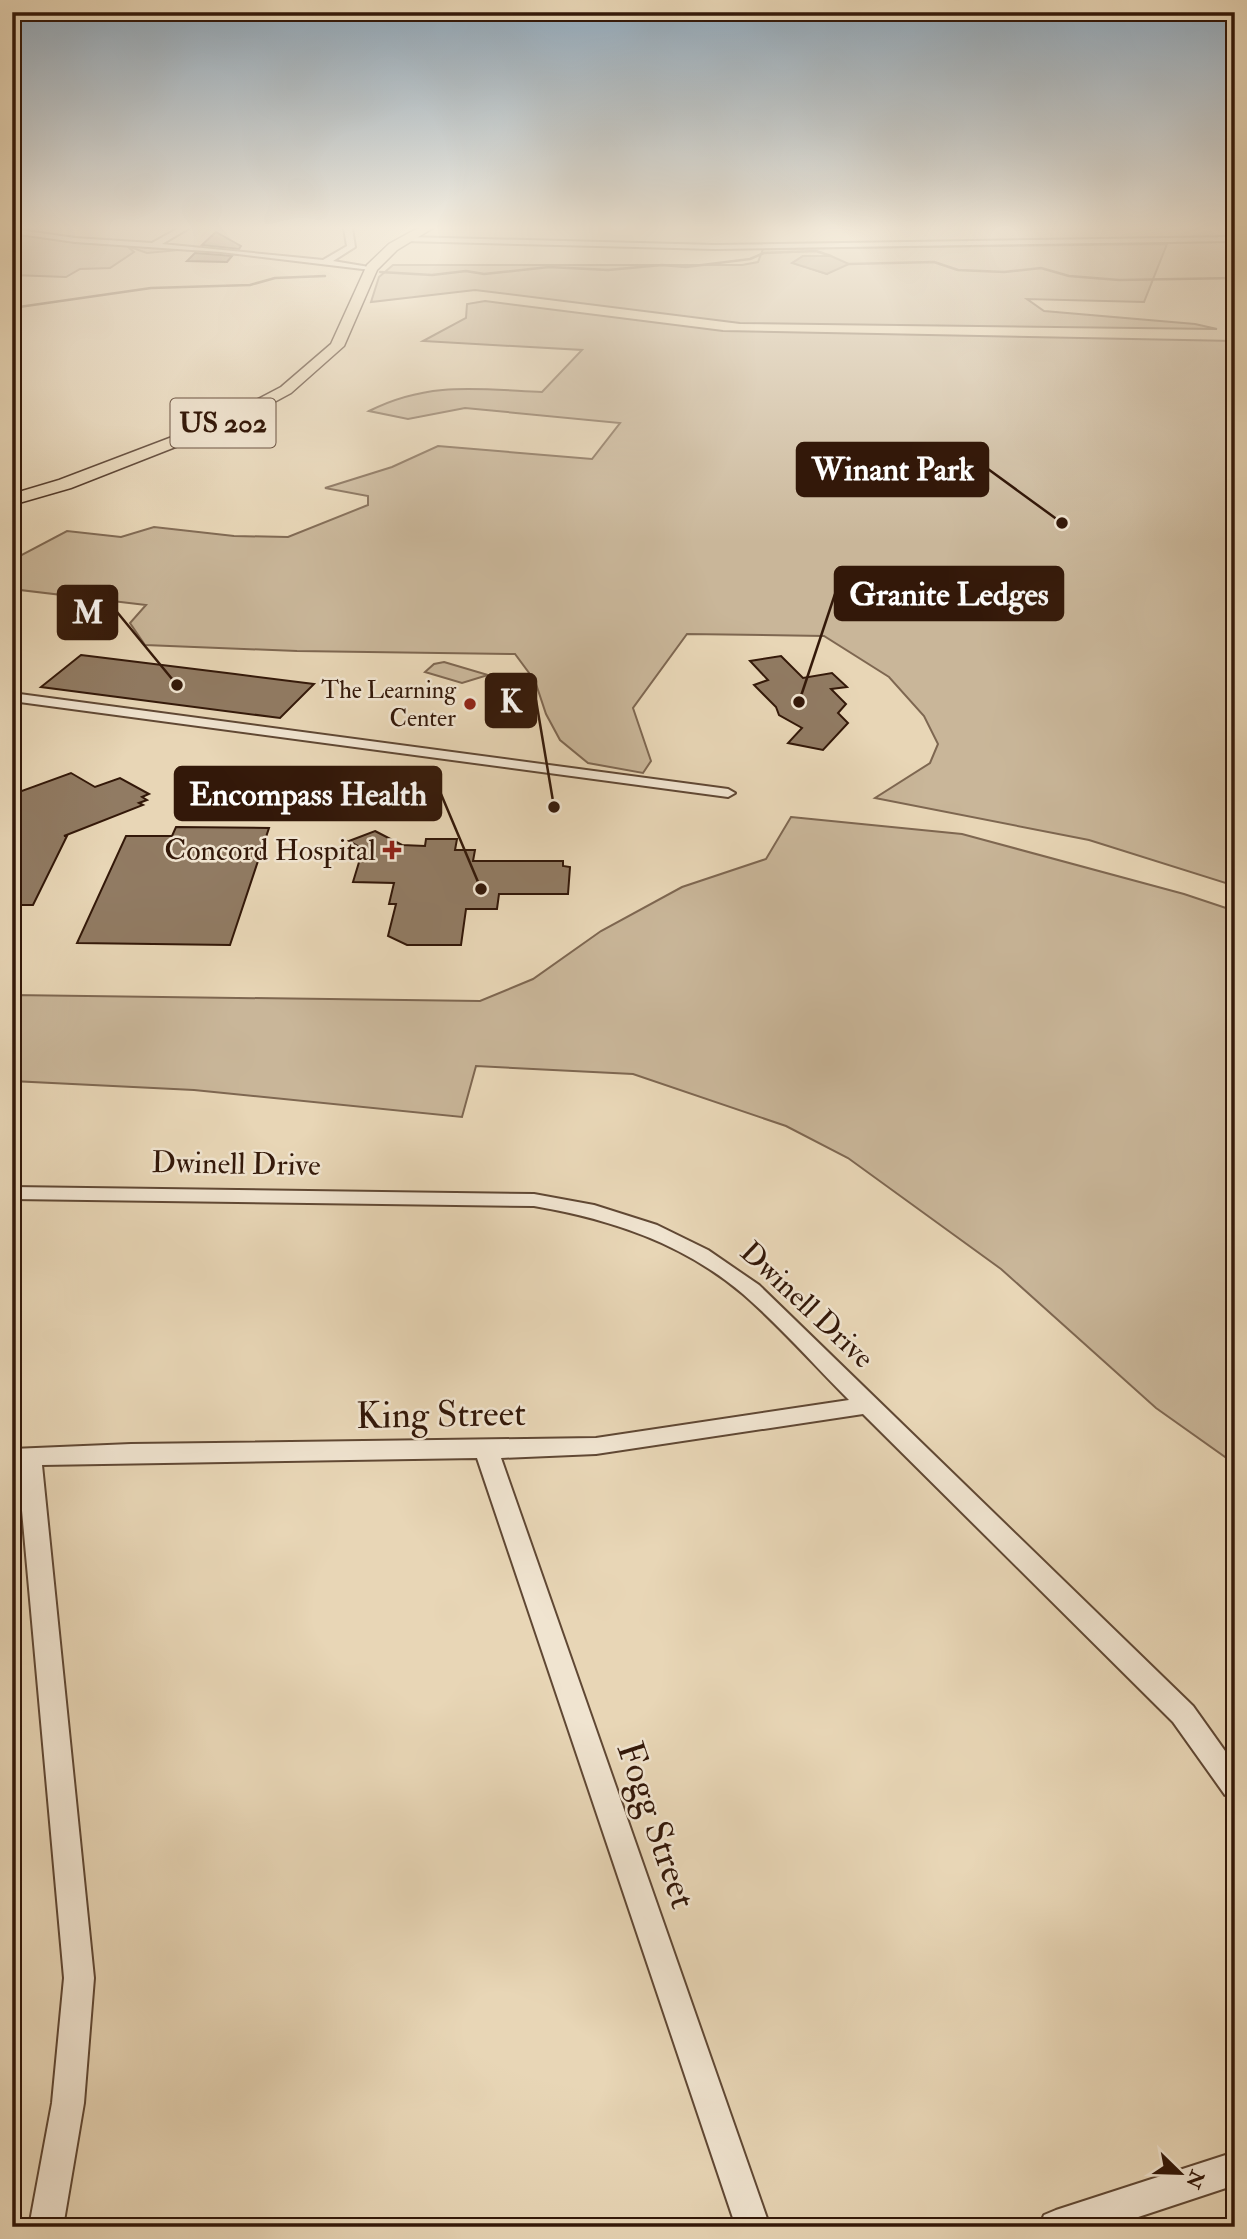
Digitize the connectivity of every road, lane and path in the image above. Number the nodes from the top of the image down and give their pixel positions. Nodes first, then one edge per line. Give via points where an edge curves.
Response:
1 (343, 332) edge
2 (12, 500) edge
3 (12, 697) edge
4 (729, 793) dead end
5 (12, 1193) edge
6 (867, 1405) junction
7 (486, 1449) junction
8 (21, 1458) edge
9 (1235, 1787) edge
10 (1235, 2168) edge
11 (47, 2227) edge
12 (753, 2227) edge
13 (1056, 2227) edge

1 - 2 main road, US 202 via 337,346 286,390 217,425
3 - 4 street
5 - 6 street, Dwinell Drive via 520,1199 585,1207 676,1239 716,1262 751,1290
6 - 7 street, King Street via 596,1446
6 - 9 street, Dwinell Drive via 1183,1714
7 - 8 street, King Street
7 - 12 street, Fogg Street
8 - 11 street via 31,1498 79,1978 66,2131
10 - 13 street

